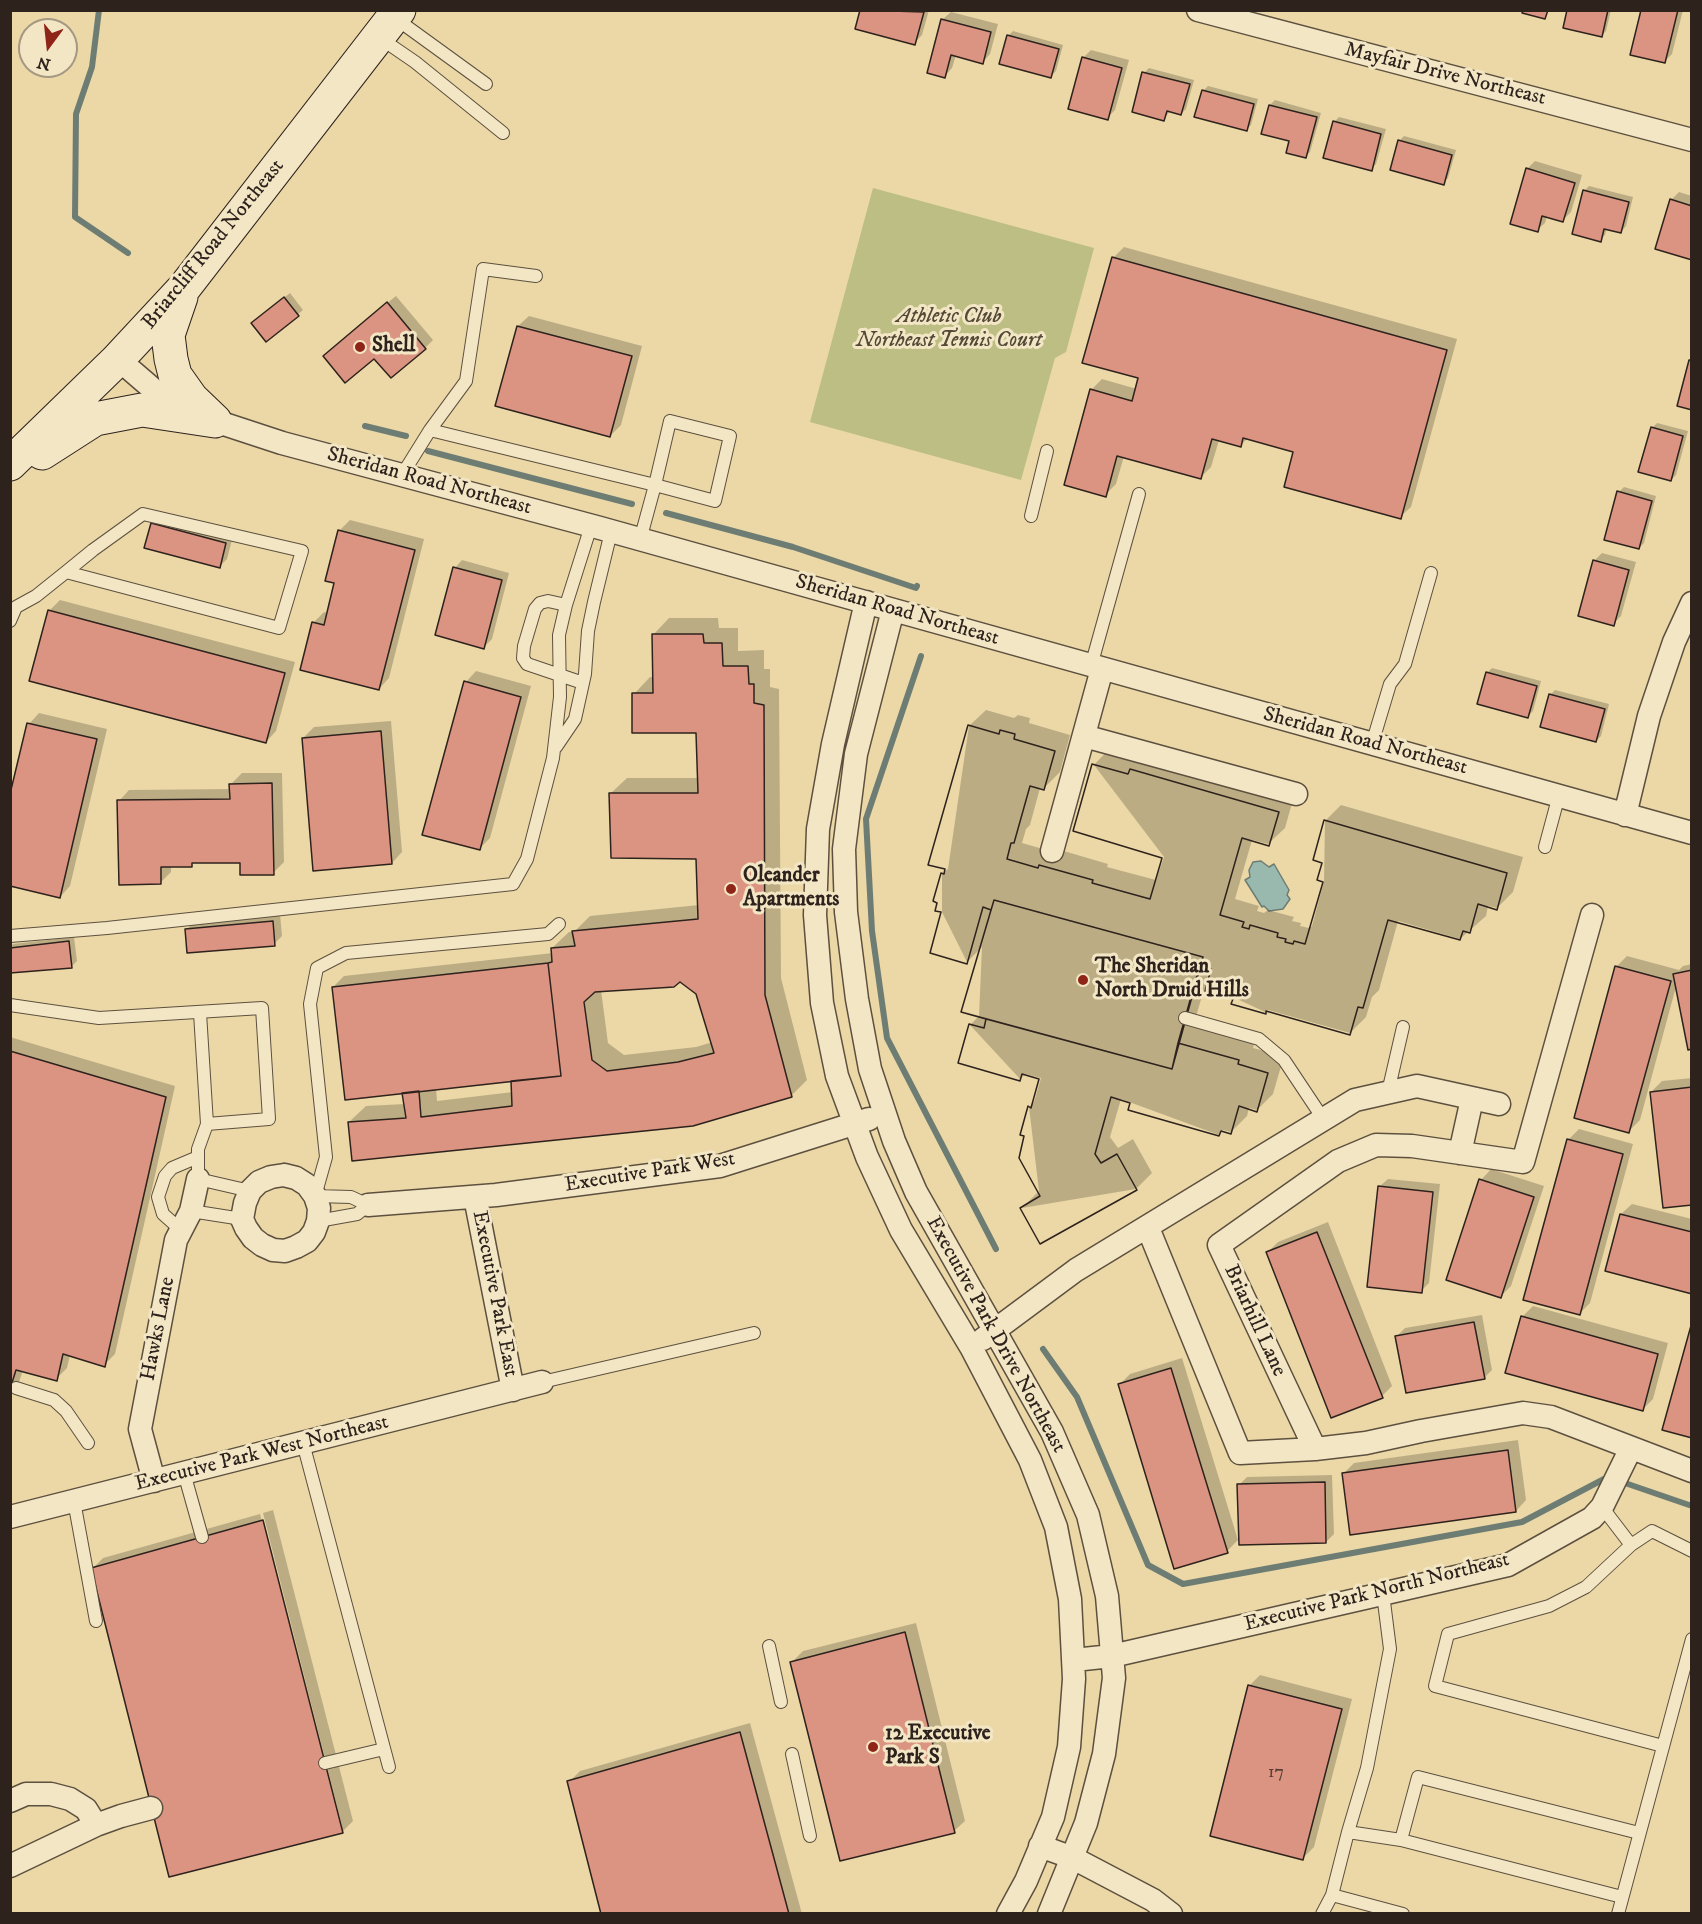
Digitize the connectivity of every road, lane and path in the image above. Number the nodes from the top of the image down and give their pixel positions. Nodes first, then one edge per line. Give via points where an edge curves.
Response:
1 (1198, 10) edge
2 (391, 22) edge
3 (486, 84) dead end
4 (503, 133) dead end
5 (1692, 140) edge
6 (536, 276) dead end
7 (184, 288) junction
8 (118, 359) junction
9 (215, 421) junction
10 (430, 430) junction
11 (1047, 451) dead end
12 (10, 464) edge
13 (10, 474) edge
14 (402, 475) junction
15 (655, 485) junction
16 (1139, 494) dead end
17 (1031, 516) dead end
18 (601, 529) junction
19 (640, 540) junction
20 (66, 572) junction
21 (1431, 573) dead end
22 (866, 602) junction
23 (1692, 603) edge
24 (566, 605) junction
25 (893, 610) junction
26 (10, 621) edge
27 (1097, 668) junction
28 (560, 676) junction
29 (583, 683) junction
30 (1084, 736) junction
31 (1372, 744) junction
32 (555, 748) junction
33 (1296, 794) dead end
34 (1559, 795) junction
35 (1624, 814) junction
36 (1692, 833) edge
37 (1545, 847) dead end
38 (1052, 851) dead end
39 (1592, 915) dead end
40 (559, 924) dead end
41 (10, 936) edge
42 (10, 1005) edge
43 (200, 1013) junction
44 (1185, 1018) dead end
45 (1403, 1027) dead end
46 (1388, 1092) junction
47 (1472, 1099) junction
48 (1499, 1104) dead end
49 (885, 1115) junction
50 (1324, 1120) junction
51 (207, 1124) junction
52 (856, 1124) junction
53 (1460, 1153) junction
54 (198, 1168) junction
55 (250, 1191) junction
56 (315, 1196) junction
57 (476, 1197) junction
58 (368, 1204) junction
59 (242, 1219) junction
60 (186, 1220) junction
61 (318, 1221) junction
62 (1148, 1228) junction
63 (994, 1331) junction
64 (754, 1333) dead end
65 (971, 1347) junction
66 (542, 1382) joint
67 (16, 1388) dead end
68 (513, 1390) junction
69 (88, 1443) dead end
70 (303, 1443) junction
71 (1631, 1448) junction
72 (1316, 1449) junction
73 (1692, 1471) edge
74 (184, 1473) junction
75 (154, 1481) junction
76 (74, 1501) junction
77 (1602, 1507) junction
78 (10, 1517) edge
79 (202, 1537) dead end
80 (1631, 1545) junction
81 (1692, 1551) edge
82 (1383, 1594) junction
83 (96, 1621) dead end
84 (1692, 1639) edge
85 (769, 1646) dead end
86 (1112, 1656) junction
87 (1074, 1660) junction
88 (781, 1702) dead end
89 (1663, 1746) junction
90 (384, 1749) junction
91 (792, 1754) dead end
92 (325, 1763) dead end
93 (389, 1767) dead end
94 (10, 1801) edge
95 (151, 1808) dead end
96 (96, 1825) junction
97 (1348, 1832) junction
98 (1639, 1833) junction
99 (810, 1836) dead end
100 (1401, 1840) junction
101 (1040, 1846) junction
102 (1073, 1858) junction
103 (10, 1866) edge
104 (1332, 1896) junction
105 (1622, 1897) junction
106 (1008, 1914) edge
107 (1049, 1914) edge
108 (1171, 1914) edge
109 (1322, 1914) edge
110 (1403, 1914) edge
111 (1618, 1914) edge

1 - 5 street, Mayfair Drive Northeast
2 - 3 lane
2 - 4 lane via 415,62
2 - 7 main road, Briarcliff Road Northeast
6 - 10 lane via 483,269 466,381
7 - 8 main road, Briarcliff Road Northeast
7 - 9 main road via 168,335 171,359 175,375 192,399
8 - 9 street, Sheridan Road Northeast via 161,396
8 - 12 main road, Briarcliff Road Northeast
9 - 13 main road via 142,410 94,420
9 - 14 street, Sheridan Road Northeast
10 - 14 lane
10 - 15 lane
11 - 17 lane
14 - 18 street, Sheridan Road Northeast
15 - 15 lane via 715,501 730,436 670,421
15 - 19 lane
16 - 27 lane
18 - 19 street, Sheridan Road Northeast
18 - 24 lane
18 - 29 lane
19 - 22 street, Sheridan Road Northeast
20 - 20 lane via 144,514 302,551 279,628
20 - 26 lane via 16,607
21 - 31 lane via 1404,664 1390,684
22 - 25 street, Sheridan Road Northeast
22 - 52 street via 818,829 815,915 822,1003 837,1076
23 - 35 street via 1649,716
24 - 28 lane via 559,635
24 - 28 lane via 540,603 524,646 527,664
25 - 27 street, Sheridan Road Northeast
25 - 49 street via 856,754 844,849 846,912 857,999 870,1069
27 - 30 street
27 - 31 street, Sheridan Road Northeast
28 - 29 lane
28 - 32 lane
29 - 32 lane via 574,719
30 - 33 street
30 - 38 street
31 - 34 street, Sheridan Road Northeast
32 - 41 lane via 527,859 513,884
34 - 35 street, Sheridan Road Northeast
34 - 37 lane
35 - 36 street, Sheridan Road Northeast
39 - 53 street, Briarhill Lane via 1523,1162
40 - 56 lane via 548,934 345,953 317,968 310,1004 326,1157
42 - 43 lane via 99,1018
43 - 51 lane
43 - 51 lane via 262,1008 269,1119
44 - 50 lane via 1259,1039 1284,1060
45 - 46 lane
46 - 47 street via 1417,1086
46 - 50 street via 1355,1100
47 - 48 street
47 - 53 street
49 - 52 street, Executive Park West
49 - 63 street, Executive Park Drive Northeast via 903,1166 924,1208
50 - 62 street
51 - 54 lane via 198,1149
52 - 57 street, Executive Park West via 720,1166
52 - 65 street, Executive Park Drive Northeast via 901,1230
53 - 72 street, Briarhill Lane via 1376,1145 1338,1161 1218,1245
54 - 55 lane
54 - 60 street, Hawks Lane
54 - 60 lane via 172,1168 158,1197 163,1214
55 - 56 street via 265,1179 284,1175 307,1185
55 - 59 street
56 - 58 lane via 351,1197
56 - 61 street
57 - 58 street, Executive Park West
57 - 68 street, Executive Park East
58 - 61 lane via 357,1214
59 - 60 lane
59 - 61 street via 262,1245 285,1251 307,1241
60 - 75 street, Hawks Lane via 176,1240 140,1429
62 - 63 street via 1076,1270
62 - 72 street via 1240,1453
63 - 65 street
63 - 86 street, Executive Park Drive Northeast via 1052,1432 1088,1515 1107,1596
64 - 66 lane
65 - 87 street, Executive Park Drive Northeast via 1029,1460 1056,1527 1070,1599
66 - 68 street, Executive Park West Northeast
67 - 69 lane via 54,1400
68 - 70 street, Executive Park West Northeast
70 - 74 street, Executive Park West Northeast
70 - 90 lane
71 - 72 street via 1551,1417 1523,1413
71 - 73 street
71 - 77 street, Executive Park North Northeast
74 - 75 street, Executive Park West Northeast
74 - 79 lane
75 - 76 street, Executive Park West Northeast
76 - 78 street, Executive Park West Northeast
76 - 83 lane
77 - 80 lane
77 - 82 street, Executive Park North Northeast via 1592,1518 1508,1565
80 - 81 lane via 1652,1531
80 - 89 lane via 1586,1587 1549,1606 1448,1634 1435,1686
82 - 86 street, Executive Park North Northeast
82 - 97 lane via 1390,1649 1367,1768
84 - 89 lane
85 - 88 lane
86 - 87 street, Executive Park North Northeast
86 - 102 street, Executive Park Drive Northeast via 1114,1678 1104,1754
87 - 101 street, Executive Park Drive Northeast via 1069,1747 1053,1817
89 - 98 lane
90 - 92 lane
90 - 93 lane
91 - 99 lane
94 - 96 street via 26,1794 70,1799 86,1809
95 - 96 street
96 - 103 street
97 - 100 lane
97 - 104 lane
98 - 100 lane via 1418,1777
98 - 105 lane
100 - 105 lane
101 - 102 street
101 - 106 street, Executive Park Drive Northeast
102 - 107 street, Executive Park Drive Northeast
102 - 108 street via 1154,1900
104 - 109 lane
104 - 110 lane
105 - 111 lane

